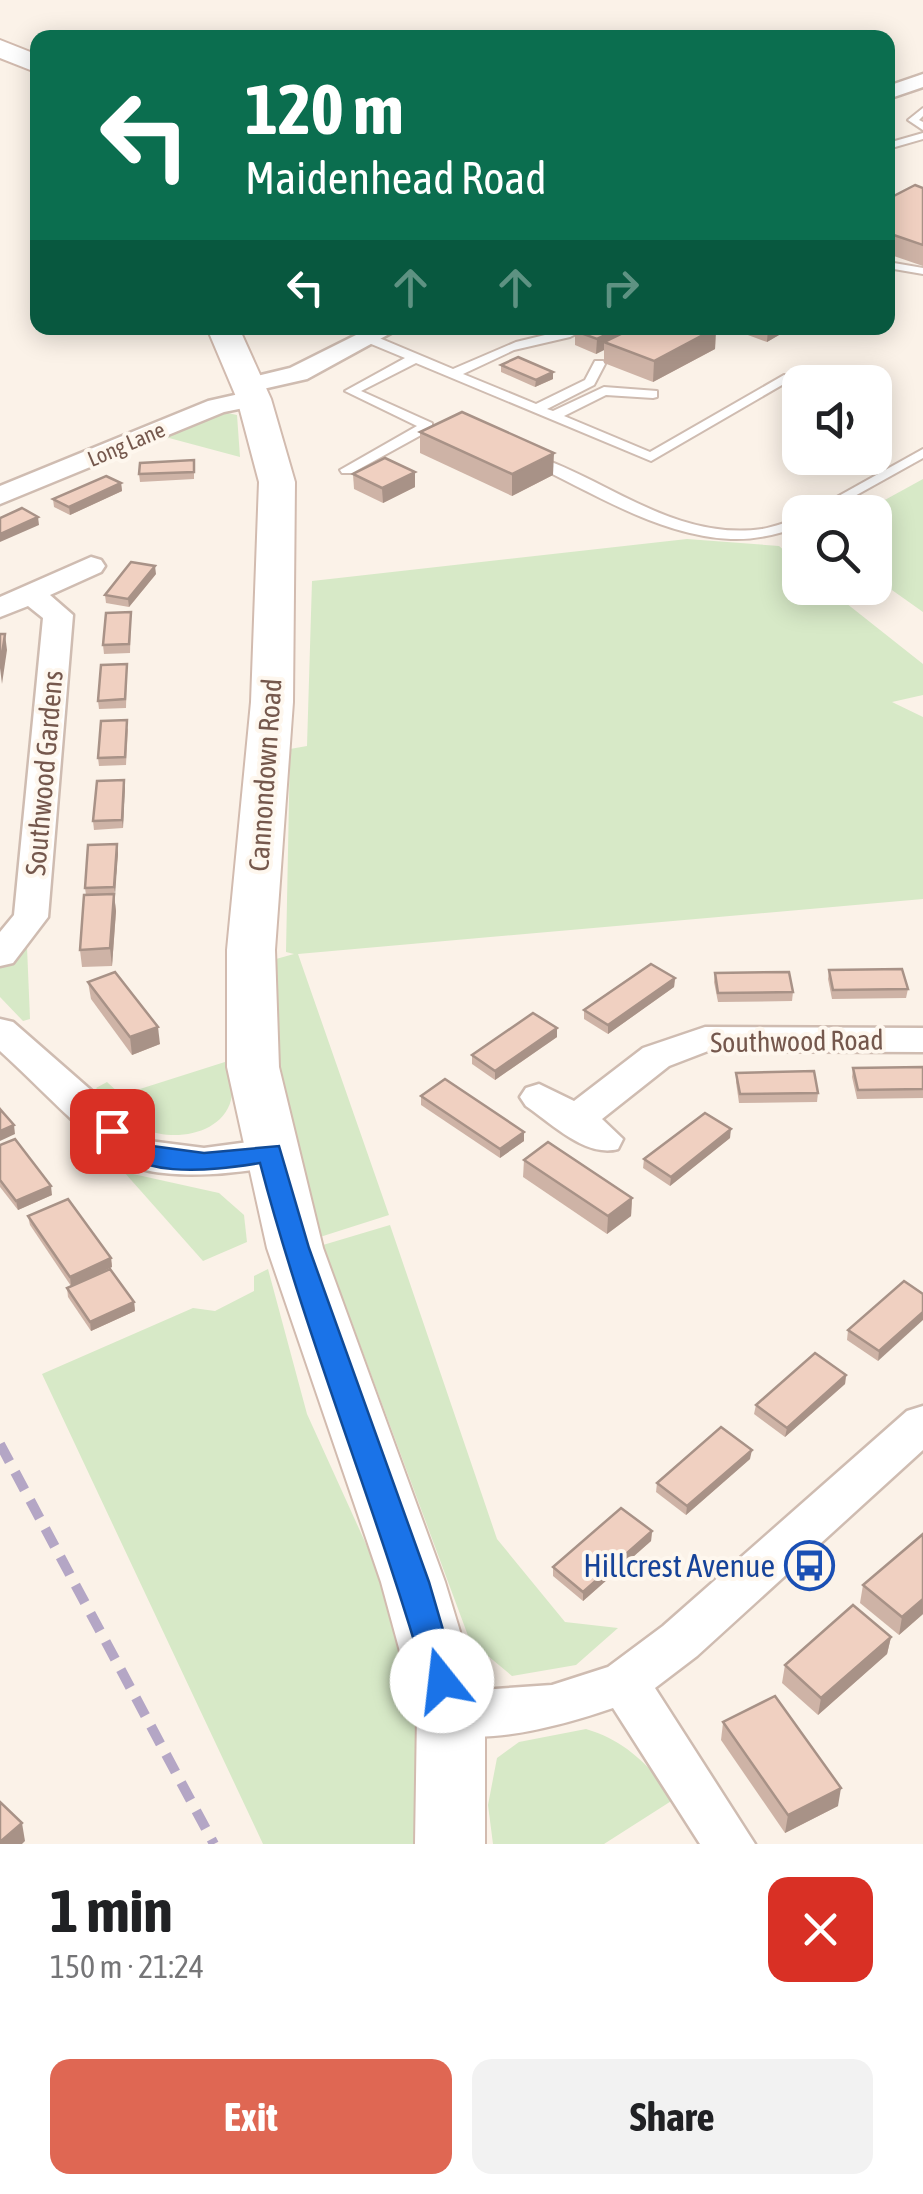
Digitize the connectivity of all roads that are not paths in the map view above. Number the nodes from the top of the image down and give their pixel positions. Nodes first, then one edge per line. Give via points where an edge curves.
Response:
1 (0, 48) edge
2 (30, 61) edge
3 (923, 80) edge
4 (895, 90) edge
5 (923, 110) edge
6 (923, 127) edge
7 (923, 136) edge
8 (895, 144) edge
9 (895, 266) edge
10 (923, 271) edge
11 (226, 335) edge
12 (374, 335) edge
13 (381, 335) edge
14 (557, 335) edge
15 (415, 358) junction
16 (599, 364) dead end
17 (453, 374) junction
18 (782, 381) edge
19 (251, 392) junction
20 (653, 394) dead end
21 (537, 409) junction
22 (554, 416) junction
23 (427, 426) junction
24 (444, 426) edge
25 (512, 449) edge
26 (923, 452) edge
27 (347, 470) dead end
28 (847, 495) edge
29 (0, 496) edge
30 (782, 528) edge
31 (91, 566) dead end
32 (30, 594) junction
33 (0, 608) edge
34 (0, 955) edge
35 (0, 1031) edge
36 (923, 1040) edge
37 (539, 1096) dead end
38 (270, 1152) junction
39 (923, 1423) edge
40 (624, 1683) junction
41 (451, 1714) junction
42 (450, 1844) edge
43 (729, 1844) edge

1 - 2 main road
3 - 4 street
5 - 6 lane via 913,120
7 - 8 lane
9 - 10 lane
11 - 19 main road, Cannondown Road
12 - 19 street, Long Lane
13 - 15 lane
14 - 17 lane via 508,347
15 - 17 lane
15 - 23 lane via 351,391
16 - 21 lane via 590,382
17 - 21 lane
18 - 22 lane via 651,456
19 - 29 street, Long Lane
19 - 38 main road, Cannondown Road via 277,482 272,702 251,950 253,1067
20 - 22 lane via 604,391
21 - 22 lane
23 - 24 lane
23 - 27 lane
25 - 30 lane via 683,528 742,535
26 - 28 lane
31 - 32 street
32 - 33 street
32 - 34 street, Southwood Gardens via 58,615 30,918
35 - 38 street via 138,1153 204,1162
36 - 37 street, Southwood Road via 706,1039 656,1057 589,1129
38 - 41 main road, Cannondown Road via 295,1248 413,1582
39 - 40 street via 680,1641
40 - 41 street via 552,1707
40 - 43 street
41 - 42 main road, Cannondown Road

